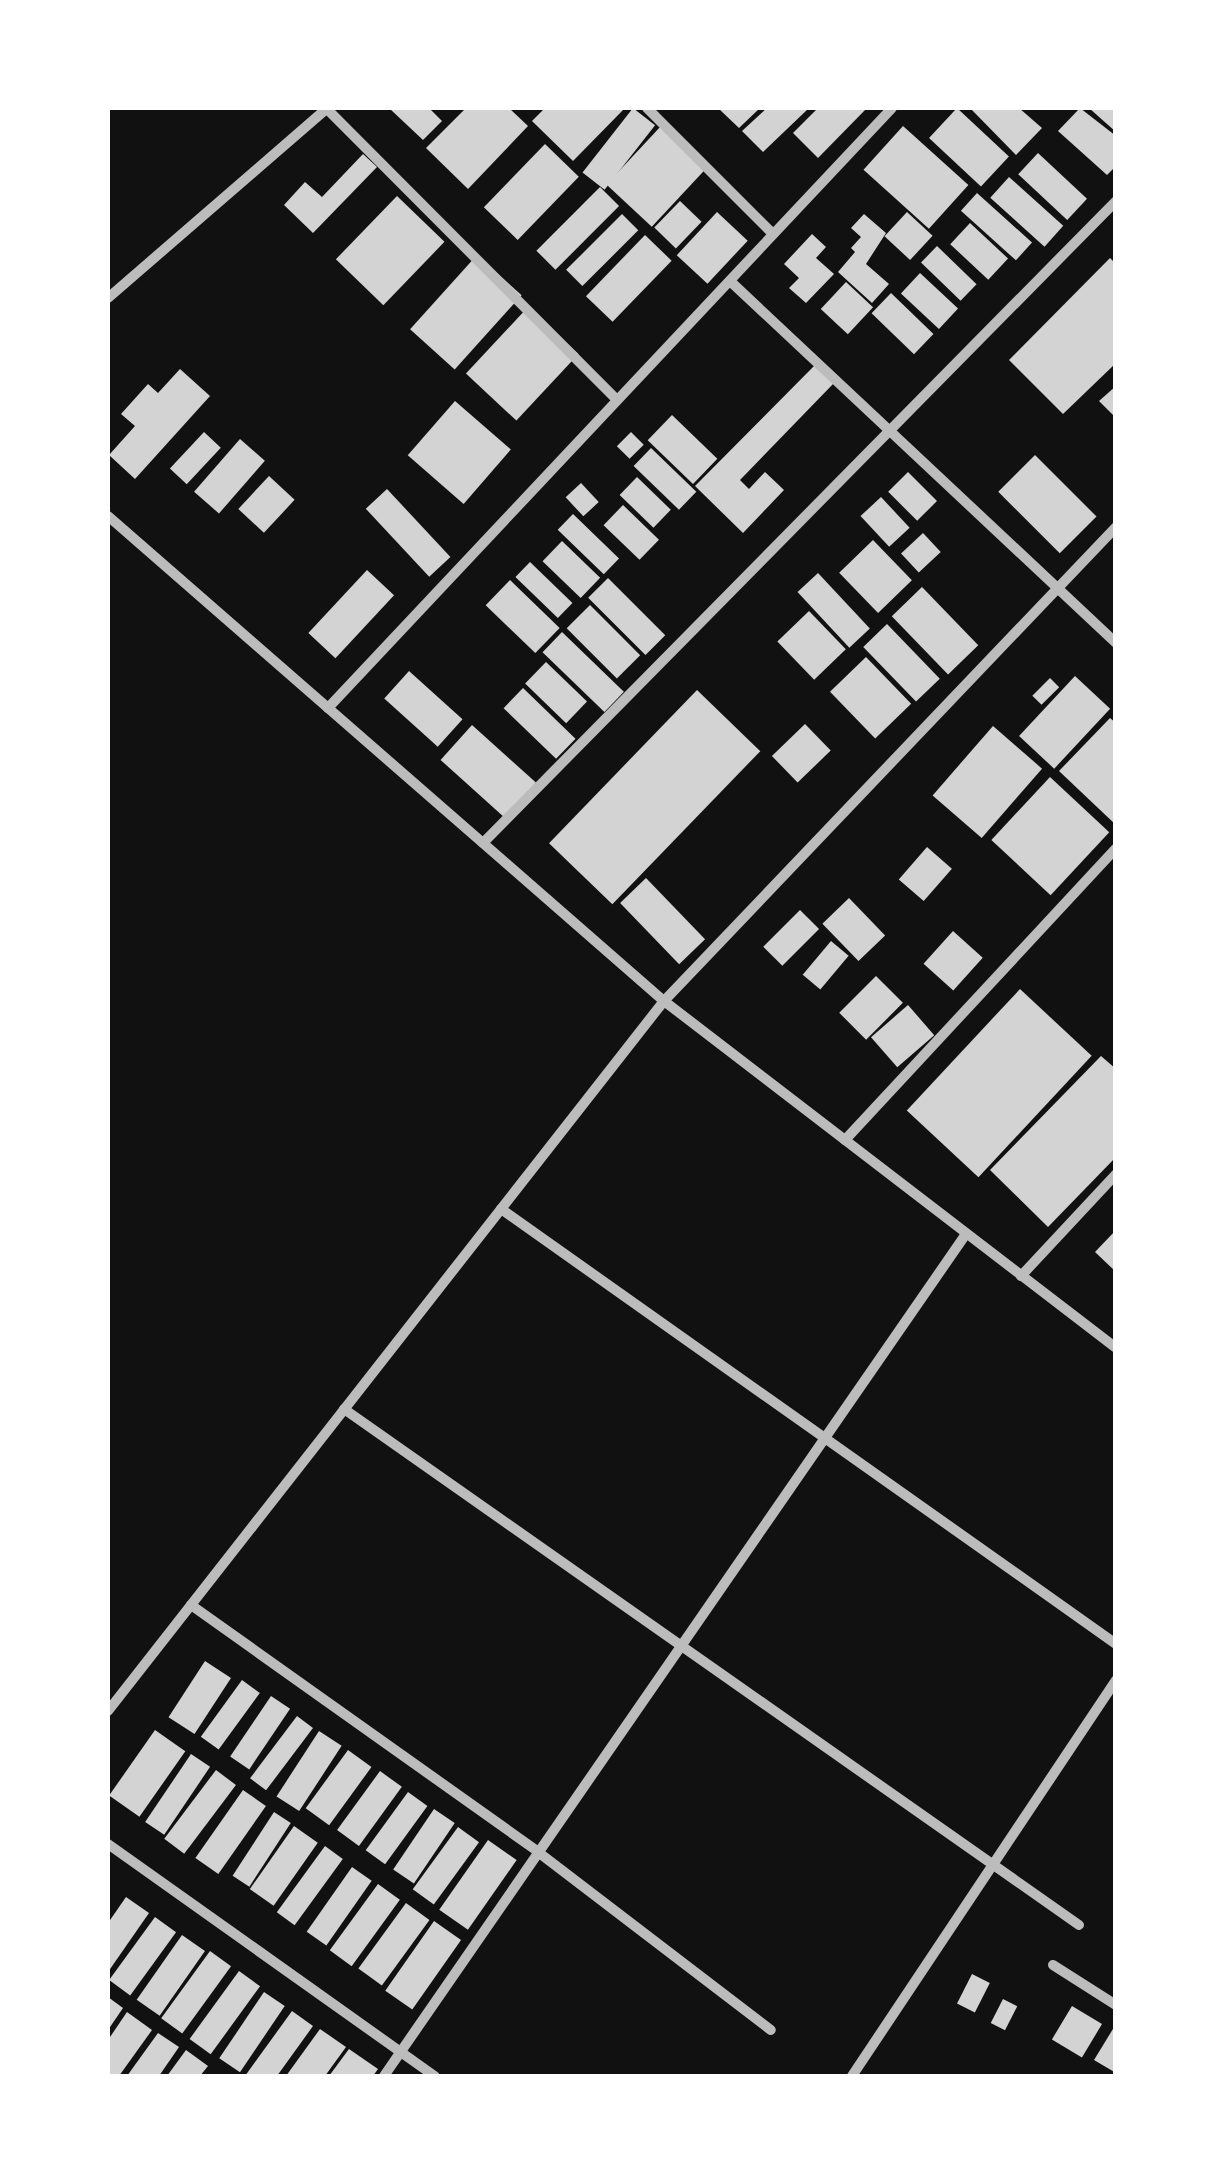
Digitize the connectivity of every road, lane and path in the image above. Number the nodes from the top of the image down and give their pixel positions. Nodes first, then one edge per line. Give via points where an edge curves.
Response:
1 (326, 108) edge
2 (647, 108) edge
3 (892, 108) edge
4 (1116, 201) edge
5 (773, 234) junction
6 (730, 281) junction
7 (108, 298) edge
8 (616, 400) junction
9 (889, 430) junction
10 (108, 516) edge
11 (1116, 527) edge
12 (1057, 588) junction
13 (1116, 644) edge
14 (328, 708) junction
15 (482, 843) junction
16 (1116, 848) edge
17 (664, 1001) junction
18 (845, 1140) junction
19 (1116, 1174) edge
20 (501, 1209) junction
21 (966, 1234) junction
22 (1022, 1276) junction
23 (1116, 1348) edge
24 (344, 1409) junction
25 (824, 1438) junction
26 (191, 1605) junction
27 (680, 1644) junction
28 (1116, 1644) edge
29 (1116, 1680) edge
30 (108, 1710) edge
31 (108, 1844) edge
32 (538, 1852) junction
33 (994, 1862) junction
34 (1079, 1925) dead end
35 (1053, 1965) dead end
36 (1116, 2005) edge
37 (771, 2030) dead end
38 (401, 2051) junction
39 (384, 2076) edge
40 (436, 2076) edge
41 (852, 2076) edge

1 - 7 street
1 - 8 street
2 - 5 street
3 - 5 street
4 - 9 street
5 - 6 street
6 - 8 street
6 - 9 street
8 - 14 street
9 - 12 street
9 - 15 street
10 - 14 street
11 - 12 street
12 - 13 street
12 - 17 street
14 - 15 street
15 - 17 street
16 - 18 street
17 - 18 street
17 - 20 street
18 - 21 street
19 - 22 street
20 - 24 street
20 - 25 street
21 - 22 street
21 - 25 street
22 - 23 street
24 - 26 street
24 - 27 street
25 - 27 street
25 - 28 street
26 - 30 street
26 - 32 street
27 - 32 street
27 - 33 street
29 - 33 street
31 - 38 street
32 - 37 street
32 - 38 street
33 - 34 street
33 - 41 street
35 - 36 street
38 - 39 street
38 - 40 street

